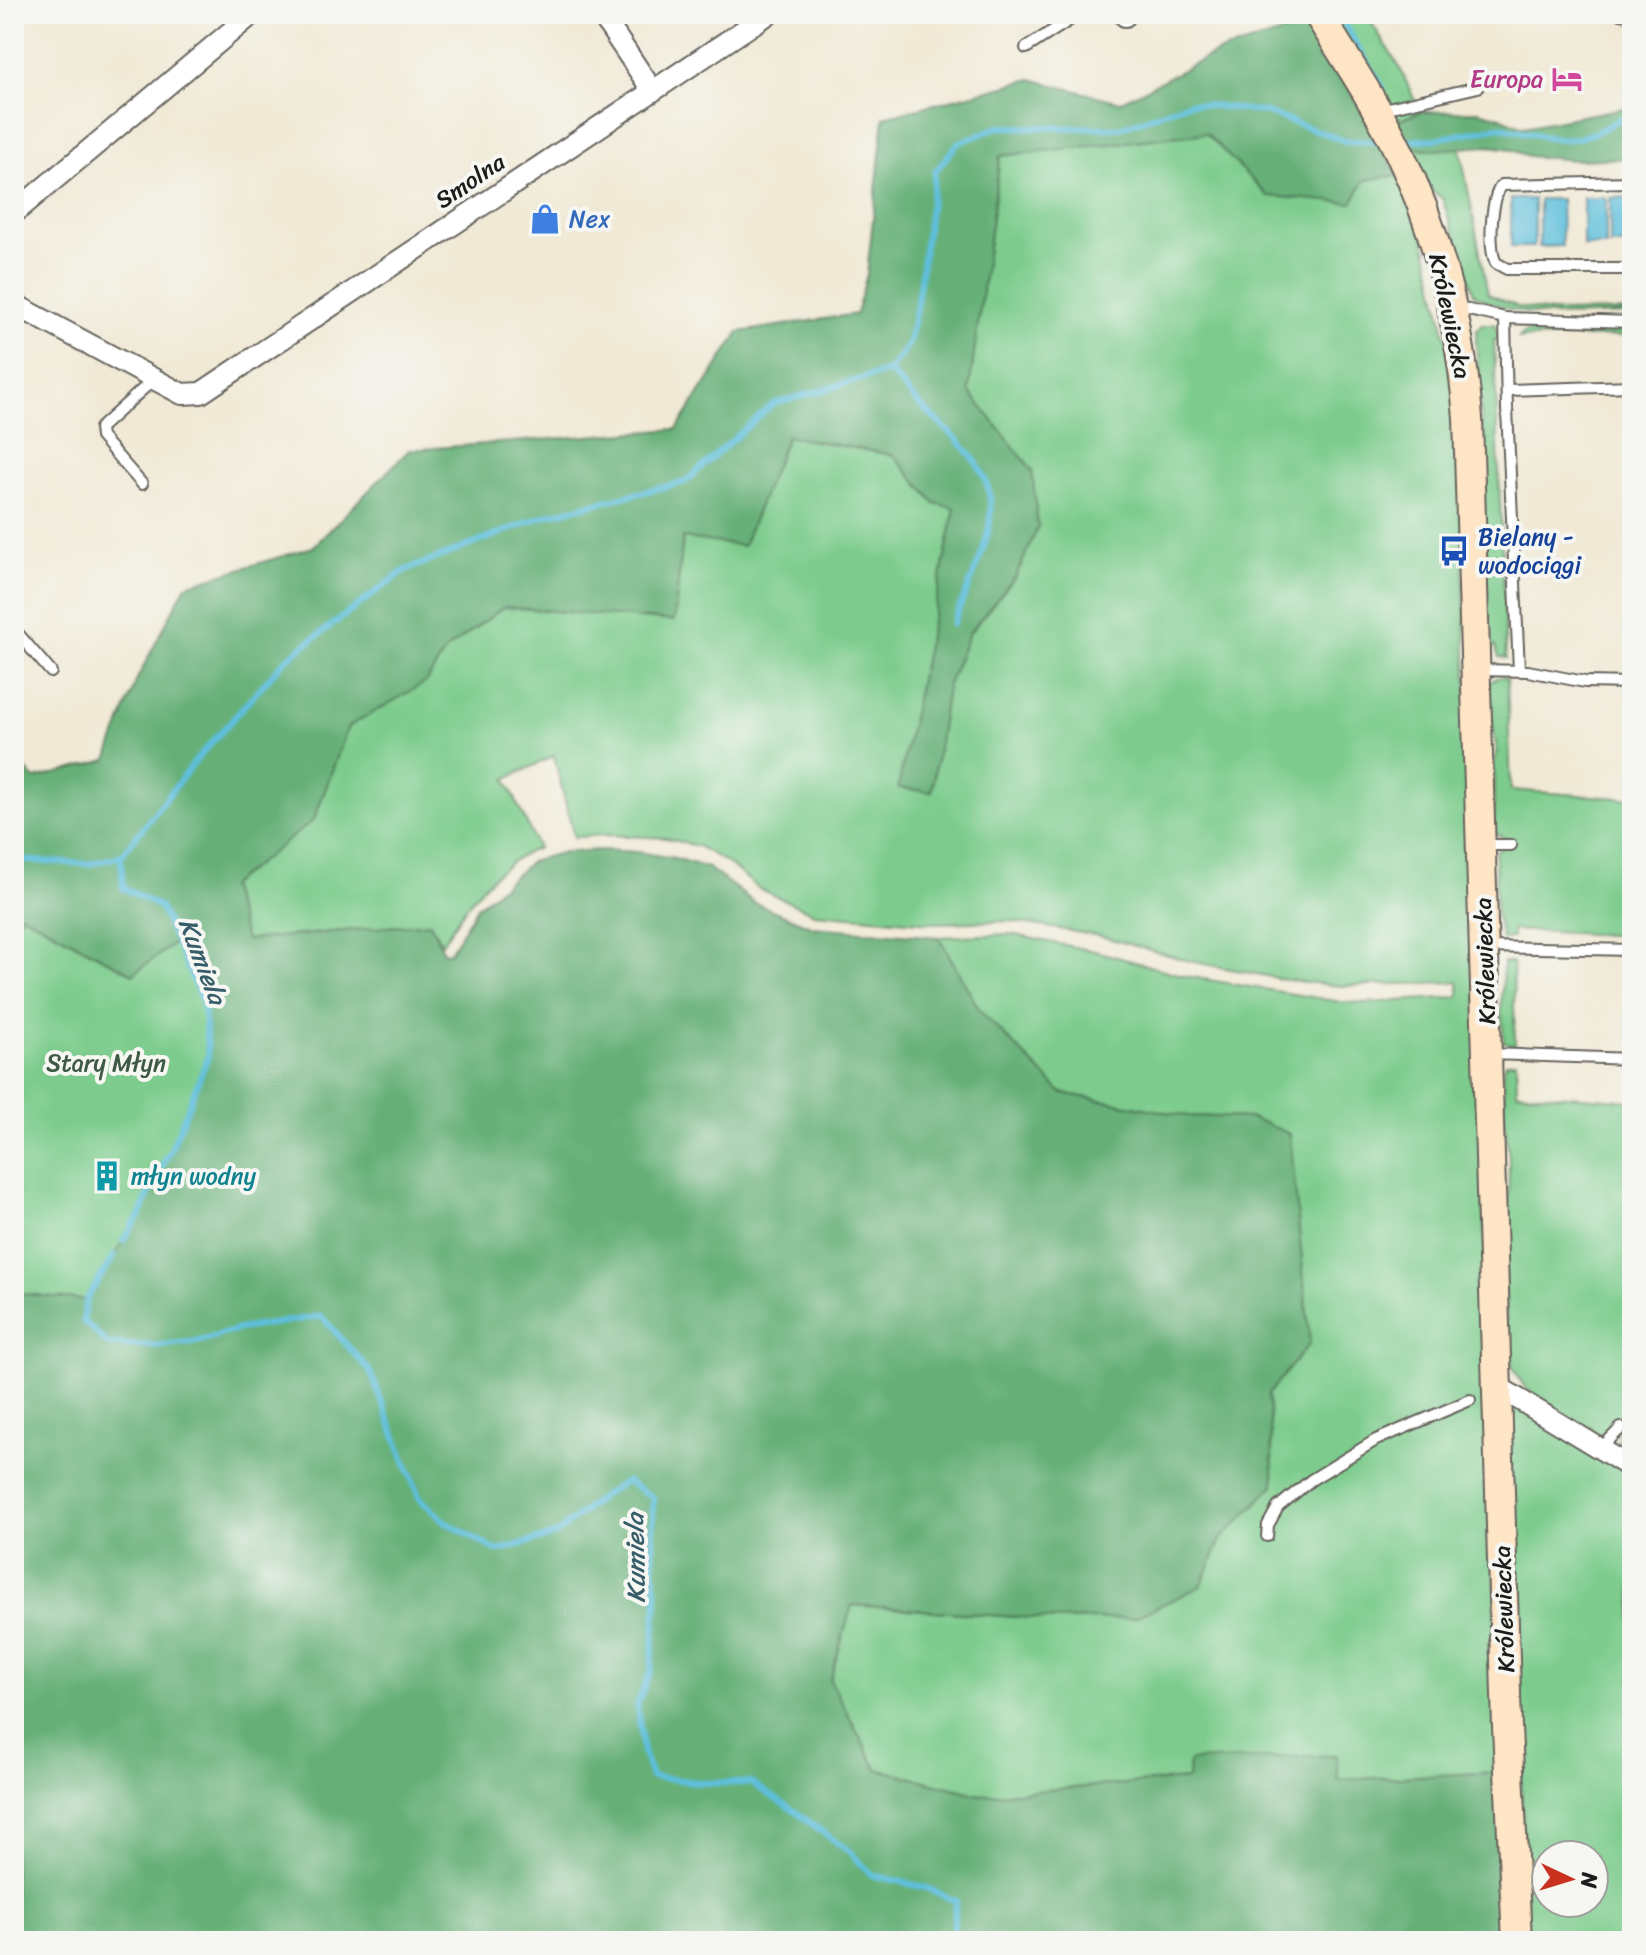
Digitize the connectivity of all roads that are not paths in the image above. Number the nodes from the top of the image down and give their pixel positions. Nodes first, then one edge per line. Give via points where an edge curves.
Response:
1 (252, 14) edge
2 (601, 14) edge
3 (768, 14) edge
4 (1079, 14) edge
5 (1318, 14) edge
6 (1620, 14) edge
7 (1632, 15) edge
8 (1026, 48) dead end
9 (1478, 87) dead end
10 (652, 90) junction
11 (1389, 131) junction
12 (1632, 182) edge
13 (14, 213) edge
14 (1632, 269) edge
15 (14, 304) edge
16 (1452, 307) junction
17 (1505, 318) junction
18 (1632, 322) edge
19 (154, 379) junction
20 (1632, 386) edge
21 (1508, 390) junction
22 (142, 484) dead end
23 (14, 629) edge
24 (1476, 670) junction
25 (1519, 670) junction
26 (51, 672) dead end
27 (1632, 683) edge
28 (1482, 845) junction
29 (1511, 845) dead end
30 (1485, 947) junction
31 (1632, 950) edge
32 (1488, 1054) junction
33 (1632, 1059) edge
34 (1497, 1386) junction
35 (1470, 1400) dead end
36 (1621, 1428) dead end
37 (1601, 1448) junction
38 (1632, 1468) edge
39 (1267, 1536) dead end
40 (1517, 1941) edge

1 - 13 street
2 - 10 street
3 - 10 street, Smolna
4 - 8 lane
5 - 11 main road, Królewiecka
6 - 7 lane
9 - 11 lane
10 - 19 street, Smolna via 201,393 182,394
11 - 16 main road, Królewiecka via 1426,217
12 - 14 lane via 1502,185 1494,196 1492,251 1496,263 1507,269
15 - 19 street
16 - 17 lane
16 - 24 main road, Królewiecka via 1468,418
17 - 18 lane
17 - 21 lane
19 - 22 lane via 100,428 101,437
20 - 21 lane
21 - 25 lane
23 - 26 lane
24 - 25 lane
24 - 28 main road, Królewiecka
25 - 27 lane via 1585,682
28 - 29 lane
28 - 30 main road, Królewiecka
30 - 31 lane
30 - 32 main road, Królewiecka
32 - 33 lane
32 - 34 main road, Królewiecka
34 - 37 street
34 - 40 main road, Królewiecka
35 - 39 lane via 1376,1440 1311,1480 1278,1507
36 - 37 lane
37 - 38 street

